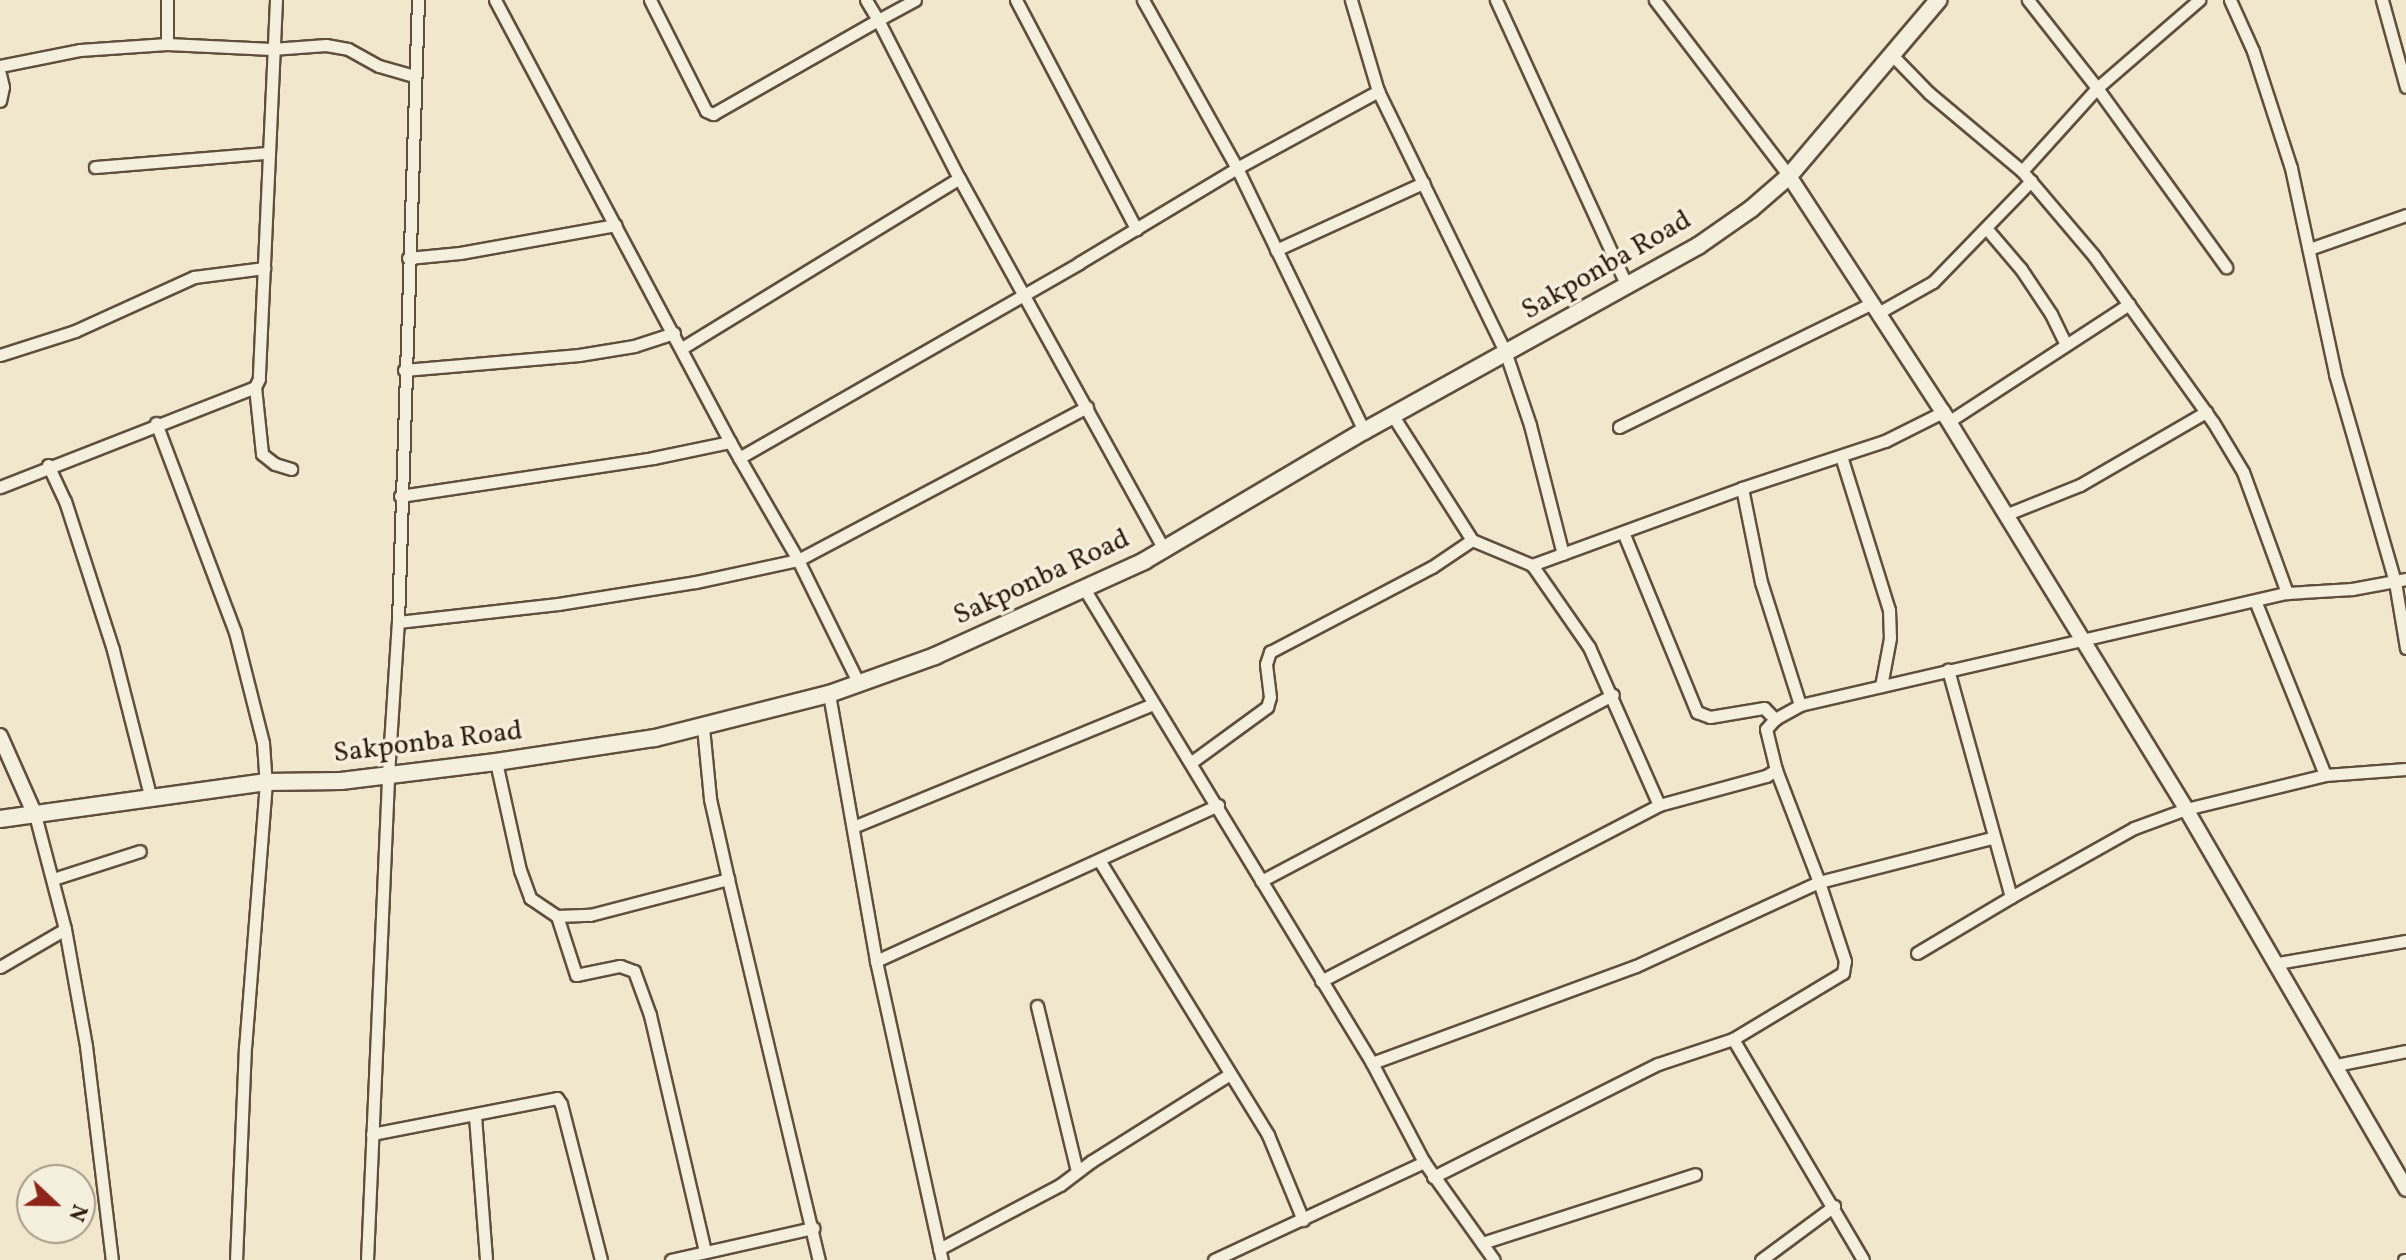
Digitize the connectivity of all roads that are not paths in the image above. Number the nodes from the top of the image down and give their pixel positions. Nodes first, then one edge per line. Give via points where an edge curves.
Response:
1 (167, 0) edge
2 (276, 0) edge
3 (418, 0) edge
4 (495, 0) edge
5 (650, 0) edge
6 (866, 0) edge
7 (915, 0) edge
8 (1016, 0) edge
9 (1143, 0) edge
10 (1351, 0) edge
11 (1496, 0) edge
12 (1655, 0) edge
13 (1938, 0) edge
14 (2028, 0) edge
15 (2199, 0) edge
16 (2230, 0) edge
17 (2382, 0) edge
18 (878, 20) junction
19 (167, 44) junction
20 (272, 49) junction
21 (1893, 56) junction
22 (0, 66) edge
23 (0, 74) edge
24 (413, 76) junction
25 (2406, 87) edge
26 (2097, 88) junction
27 (1378, 91) junction
28 (0, 101) edge
29 (267, 153) junction
30 (95, 167) dead end
31 (1237, 168) junction
32 (2022, 171) junction
33 (1789, 176) junction
34 (959, 178) junction
35 (2031, 181) junction
36 (1423, 183) junction
37 (2406, 215) edge
38 (615, 225) junction
39 (1986, 228) junction
40 (1136, 229) junction
41 (2309, 249) junction
42 (1276, 250) junction
43 (408, 258) junction
44 (2226, 267) dead end
45 (264, 268) junction
46 (1627, 286) junction
47 (1025, 294) junction
48 (2129, 304) junction
49 (1875, 308) junction
50 (674, 333) junction
51 (2066, 345) junction
52 (682, 348) junction
53 (1506, 354) junction
54 (0, 355) edge
55 (404, 370) junction
56 (255, 387) junction
57 (1087, 407) junction
58 (2206, 412) junction
59 (1393, 416) junction
60 (1945, 417) junction
61 (156, 423) junction
62 (1619, 427) dead end
63 (1364, 431) junction
64 (730, 442) junction
65 (1841, 456) junction
66 (739, 458) junction
67 (48, 465) junction
68 (291, 469) dead end
69 (0, 487) edge
70 (1742, 488) junction
71 (400, 496) junction
72 (2005, 515) junction
73 (1623, 532) junction
74 (1472, 540) junction
75 (1164, 550) junction
76 (1563, 554) junction
77 (798, 560) junction
78 (1532, 565) junction
79 (2401, 581) edge
80 (1085, 590) junction
81 (2287, 593) junction
82 (2256, 603) junction
83 (398, 622) junction
84 (2081, 640) junction
85 (2406, 648) edge
86 (1948, 670) junction
87 (859, 684) junction
88 (1881, 686) junction
89 (829, 694) junction
90 (1613, 695) junction
91 (1153, 704) junction
92 (1800, 705) junction
93 (1775, 719) junction
94 (703, 727) junction
95 (0, 736) edge
96 (1193, 761) junction
97 (496, 762) junction
98 (2406, 769) edge
99 (1776, 770) junction
100 (388, 775) junction
101 (2325, 775) junction
102 (266, 782) junction
103 (151, 799) junction
104 (1218, 805) junction
105 (1659, 805) junction
106 (2186, 809) junction
107 (35, 815) junction
108 (0, 819) edge
109 (853, 827) junction
110 (1992, 838) junction
111 (140, 851) dead end
112 (1099, 860) junction
113 (53, 879) junction
114 (728, 879) junction
115 (1261, 881) junction
116 (1819, 882) junction
117 (2011, 897) junction
118 (557, 916) junction
119 (65, 929) junction
120 (2406, 941) edge
121 (1917, 953) dead end
122 (876, 961) junction
123 (2278, 963) junction
124 (0, 967) edge
125 (1321, 981) junction
126 (1037, 1006) dead end
127 (1733, 1039) junction
128 (2406, 1051) edge
129 (1372, 1063) junction
130 (2336, 1065) junction
131 (1230, 1074) junction
132 (475, 1116) junction
133 (372, 1134) junction
134 (1073, 1153) junction
135 (1092, 1161) junction
136 (1424, 1162) junction
137 (1077, 1171) junction
138 (1695, 1174) dead end
139 (1433, 1177) junction
140 (2406, 1189) edge
141 (1834, 1206) junction
142 (1303, 1220) junction
143 (813, 1228) junction
144 (1482, 1243) junction
145 (705, 1252) junction
146 (940, 1254) edge
147 (1492, 1259) edge
148 (112, 1260) edge
149 (236, 1260) edge
150 (367, 1260) edge
151 (486, 1260) edge
152 (601, 1260) edge
153 (671, 1260) edge
154 (819, 1260) edge
155 (1214, 1260) edge
156 (1761, 1260) edge
157 (1863, 1260) edge

1 - 19 street
2 - 20 street
3 - 24 street
4 - 38 street
5 - 18 street via 706,111 713,114
6 - 18 street
7 - 18 street
8 - 40 street
9 - 31 street
10 - 27 street
11 - 46 street
12 - 33 street
13 - 21 main road, Sakponba Road
14 - 26 street
15 - 26 street
16 - 41 street via 2253,51 2291,168
17 - 25 street
18 - 34 street
19 - 20 street
19 - 22 street via 80,50
20 - 24 street via 348,49
20 - 29 street
21 - 32 street
21 - 33 main road, Sakponba Road
23 - 28 street
24 - 43 street
26 - 32 street
26 - 44 street
27 - 31 street
27 - 36 street
29 - 30 street
29 - 45 street
31 - 40 street
31 - 42 street
32 - 35 street
33 - 46 main road, Sakponba Road via 1698,246
33 - 49 street
34 - 47 street
34 - 52 street
35 - 39 street
35 - 48 street
36 - 42 street
36 - 53 street
37 - 41 street
38 - 43 street
38 - 50 street
39 - 49 street via 1933,282
39 - 51 street via 2021,269
40 - 47 street
41 - 79 street via 2335,374
42 - 63 street
43 - 55 street
45 - 54 street via 194,277 75,331
45 - 56 street
46 - 53 main road, Sakponba Road
47 - 57 street
47 - 66 street
48 - 51 street
48 - 58 street
49 - 60 street
49 - 62 street
50 - 52 street
50 - 55 street via 579,355
51 - 60 street
52 - 64 street
53 - 59 main road, Sakponba Road
53 - 76 street
55 - 71 street
56 - 61 street
56 - 68 street via 262,454
57 - 75 street
57 - 77 street
58 - 72 street via 2080,485
58 - 81 street via 2243,472
59 - 63 main road, Sakponba Road
59 - 74 street
60 - 65 street
60 - 72 street
61 - 67 street
61 - 102 street via 235,632 263,743
63 - 75 main road, Sakponba Road
64 - 66 street
64 - 71 street
65 - 70 street
65 - 88 street via 1889,610
66 - 77 street
67 - 69 street
67 - 103 street via 65,501 113,650
70 - 73 street
70 - 92 street via 1761,582
71 - 83 street
72 - 84 street
73 - 76 street
73 - 93 street via 1697,712 1710,717 1764,708
74 - 78 street
74 - 96 street via 1432,567 1270,652 1267,707
75 - 80 main road, Sakponba Road
76 - 78 street
77 - 83 street via 558,604
77 - 87 street
78 - 90 street via 1589,647
79 - 81 street
79 - 85 street
80 - 87 main road, Sakponba Road
80 - 91 street
81 - 82 street
82 - 84 street
82 - 101 street
83 - 100 street
84 - 86 street
84 - 106 street
86 - 88 street
86 - 110 street
87 - 89 main road, Sakponba Road
88 - 92 street
89 - 94 main road, Sakponba Road
89 - 109 street
90 - 105 street
90 - 115 street
91 - 96 street
91 - 109 street
92 - 93 street
93 - 99 street via 1766,729
94 - 97 main road, Sakponba Road
94 - 114 street via 710,799
95 - 107 street
96 - 104 street
97 - 100 main road, Sakponba Road
97 - 118 street via 530,898
98 - 101 street
99 - 105 street
99 - 116 street
100 - 102 main road, Sakponba Road
100 - 133 street
101 - 106 street
102 - 103 main road, Sakponba Road
102 - 149 street via 245,1046
103 - 107 main road, Sakponba Road
104 - 112 street
104 - 115 street
105 - 125 street
106 - 117 street via 2134,828
106 - 123 street
107 - 108 main road, Sakponba Road
107 - 113 street
109 - 122 street
110 - 116 street
110 - 117 street
111 - 113 street
112 - 122 street
112 - 131 street
113 - 119 street
114 - 118 street via 590,915
114 - 143 street
115 - 125 street
116 - 127 street via 1845,961 1843,973
116 - 129 street via 1636,966
117 - 121 street
118 - 145 street via 576,975 620,966 634,971 650,1015
119 - 124 street
119 - 148 street via 86,1046
120 - 123 street
122 - 146 street
123 - 130 street
125 - 129 street
126 - 134 street
127 - 139 street via 1658,1064
127 - 141 street
128 - 130 street
129 - 136 street
130 - 140 street
131 - 135 street
131 - 142 street via 1268,1135
132 - 133 street
132 - 151 street
132 - 152 street via 557,1098
133 - 150 street
134 - 135 street
134 - 137 street
135 - 137 street
136 - 139 street
136 - 142 street
137 - 146 street
138 - 144 street
139 - 144 street
141 - 156 street
141 - 157 street
142 - 155 street
143 - 145 street
143 - 154 street
144 - 147 street
145 - 153 street

